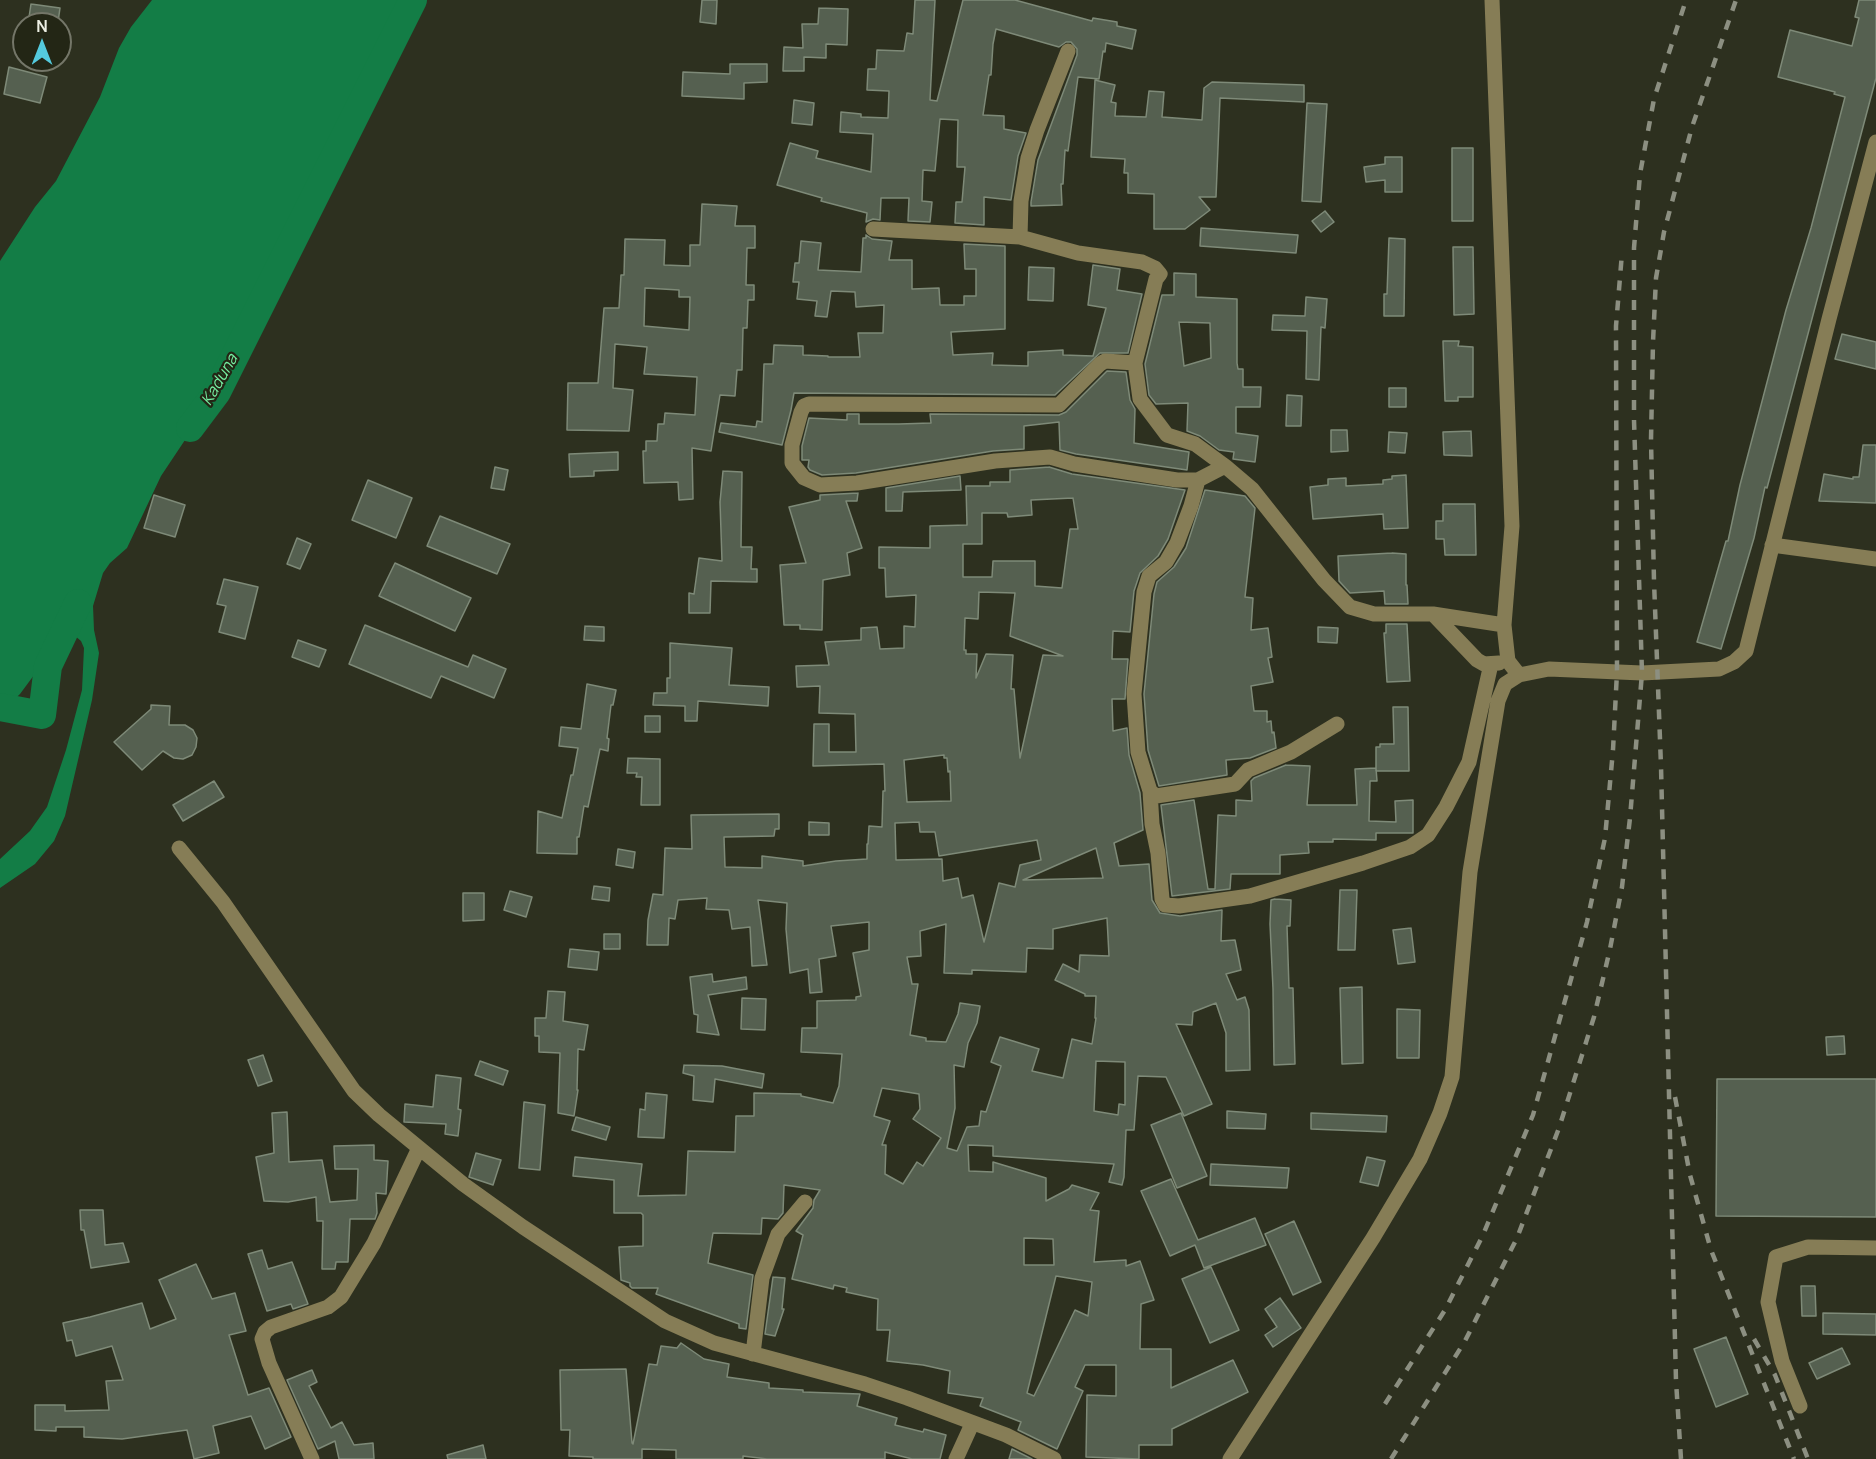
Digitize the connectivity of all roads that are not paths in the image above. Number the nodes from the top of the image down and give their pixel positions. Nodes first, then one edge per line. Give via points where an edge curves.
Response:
1 (1491, 0) edge
2 (1068, 51) dead end
3 (1876, 142) edge
4 (873, 229) dead end
5 (1020, 237) junction
6 (1135, 363) junction
7 (1225, 466) junction
8 (1198, 480) junction
9 (1772, 545) junction
10 (1876, 558) edge
11 (1434, 614) junction
12 (1504, 625) junction
13 (1508, 661) junction
14 (1491, 664) junction
15 (1519, 675) junction
16 (1337, 724) dead end
17 (1150, 791) junction
18 (179, 848) dead end
19 (419, 1148) junction
20 (805, 1202) dead end
21 (1876, 1248) edge
22 (753, 1354) junction
23 (1800, 1406) dead end
24 (972, 1424) junction
25 (312, 1459) edge
26 (956, 1459) edge
27 (1054, 1459) edge
28 (1230, 1459) edge

1 - 12 street via 1512,526
2 - 5 street via 1028,158
3 - 9 street
4 - 5 street
5 - 6 street via 1155,268 1160,274
6 - 7 street via 1140,399 1167,435 1195,444
6 - 8 street via 1105,361 1059,405 809,404 801,412 792,445 792,463 804,478 820,485 1050,457 1119,472
7 - 8 street
7 - 11 street via 1252,489 1350,608 1374,614
8 - 17 street via 1177,543 1166,562 1149,576 1144,592 1134,694 1138,752
9 - 10 street
9 - 15 street via 1746,651 1734,662 1719,669 1642,673 1549,669
11 - 12 street
11 - 14 street via 1477,660
12 - 13 street
13 - 14 street
13 - 15 street
14 - 17 street via 1468,762 1428,835 1410,847 1250,896 1165,905
15 - 28 street via 1505,684 1498,701 1470,872 1453,1071 1440,1113 1420,1159 1373,1238
16 - 17 street via 1291,752 1248,770 1235,784 1156,796
18 - 19 street via 223,902 354,1091
19 - 22 street via 463,1184 665,1321 714,1343
19 - 25 street via 374,1243 341,1297 328,1307 271,1327 262,1340 268,1363
20 - 22 street via 778,1234 762,1278
21 - 23 street via 1808,1247 1776,1257 1768,1302 1782,1361
22 - 24 street via 876,1387
24 - 26 street
24 - 27 street

